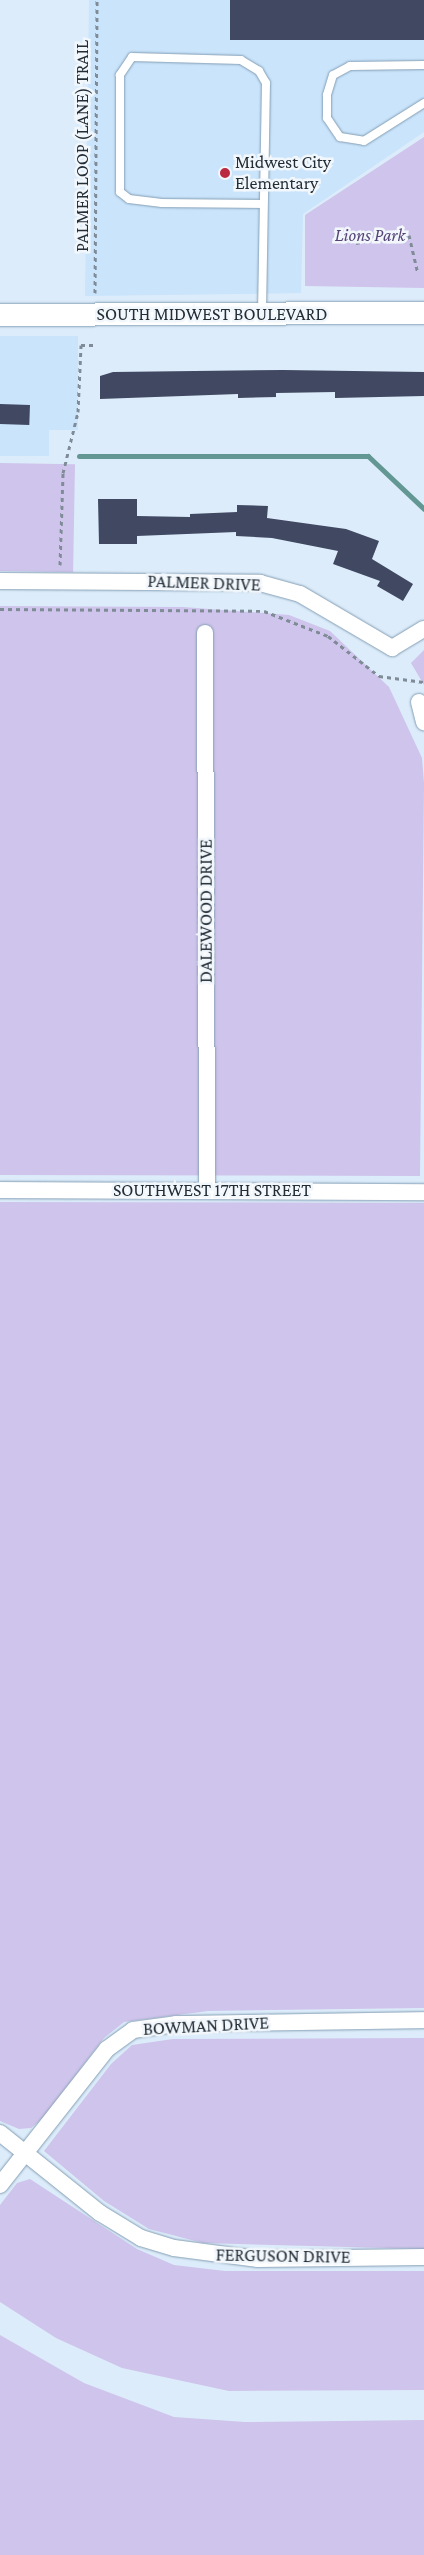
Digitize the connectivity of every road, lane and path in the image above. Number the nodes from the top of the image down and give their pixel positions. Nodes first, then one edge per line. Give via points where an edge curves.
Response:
1 (97, 0) edge
2 (424, 65) edge
3 (424, 103) edge
4 (264, 204) junction
5 (356, 242) dead end
6 (418, 273) dead end
7 (95, 293) dead end
8 (424, 313) edge
9 (262, 314) junction
10 (0, 315) edge
11 (95, 345) dead end
12 (60, 564) dead end
13 (0, 581) edge
14 (424, 629) edge
15 (205, 633) dead end
16 (419, 702) dead end
17 (424, 722) edge
18 (0, 1190) edge
19 (207, 1190) junction
20 (424, 1192) edge
21 (424, 2020) edge
22 (0, 2132) edge
23 (26, 2153) junction
24 (0, 2185) edge
25 (424, 2257) edge

1 - 7 path, PALMER LOOP (LANE) TRAIL
2 - 3 lane via 350,66 333,76 326,95 327,118 340,137 364,141
4 - 4 lane via 266,83 259,71 242,60 132,57 120,75 120,192 129,199 162,203
4 - 9 lane
5 - 6 path via 403,232 409,235
8 - 9 main road, SOUTH MIDWEST BOULEVARD
9 - 10 main road, SOUTH MIDWEST BOULEVARD
11 - 12 path via 81,345 78,412 65,458
13 - 14 street, PALMER DRIVE via 260,583 300,594 392,648
15 - 19 street, DALEWOOD DRIVE
16 - 17 street
18 - 19 street, SOUTHWEST 17TH STREET
19 - 20 street, SOUTHWEST 17TH STREET
21 - 23 street, BOWMAN DRIVE via 176,2024 133,2030 107,2049
22 - 23 street, FERGUSON DRIVE
23 - 24 street, BOWMAN DRIVE
23 - 25 street, FERGUSON DRIVE via 100,2214 141,2238 174,2248 258,2259

